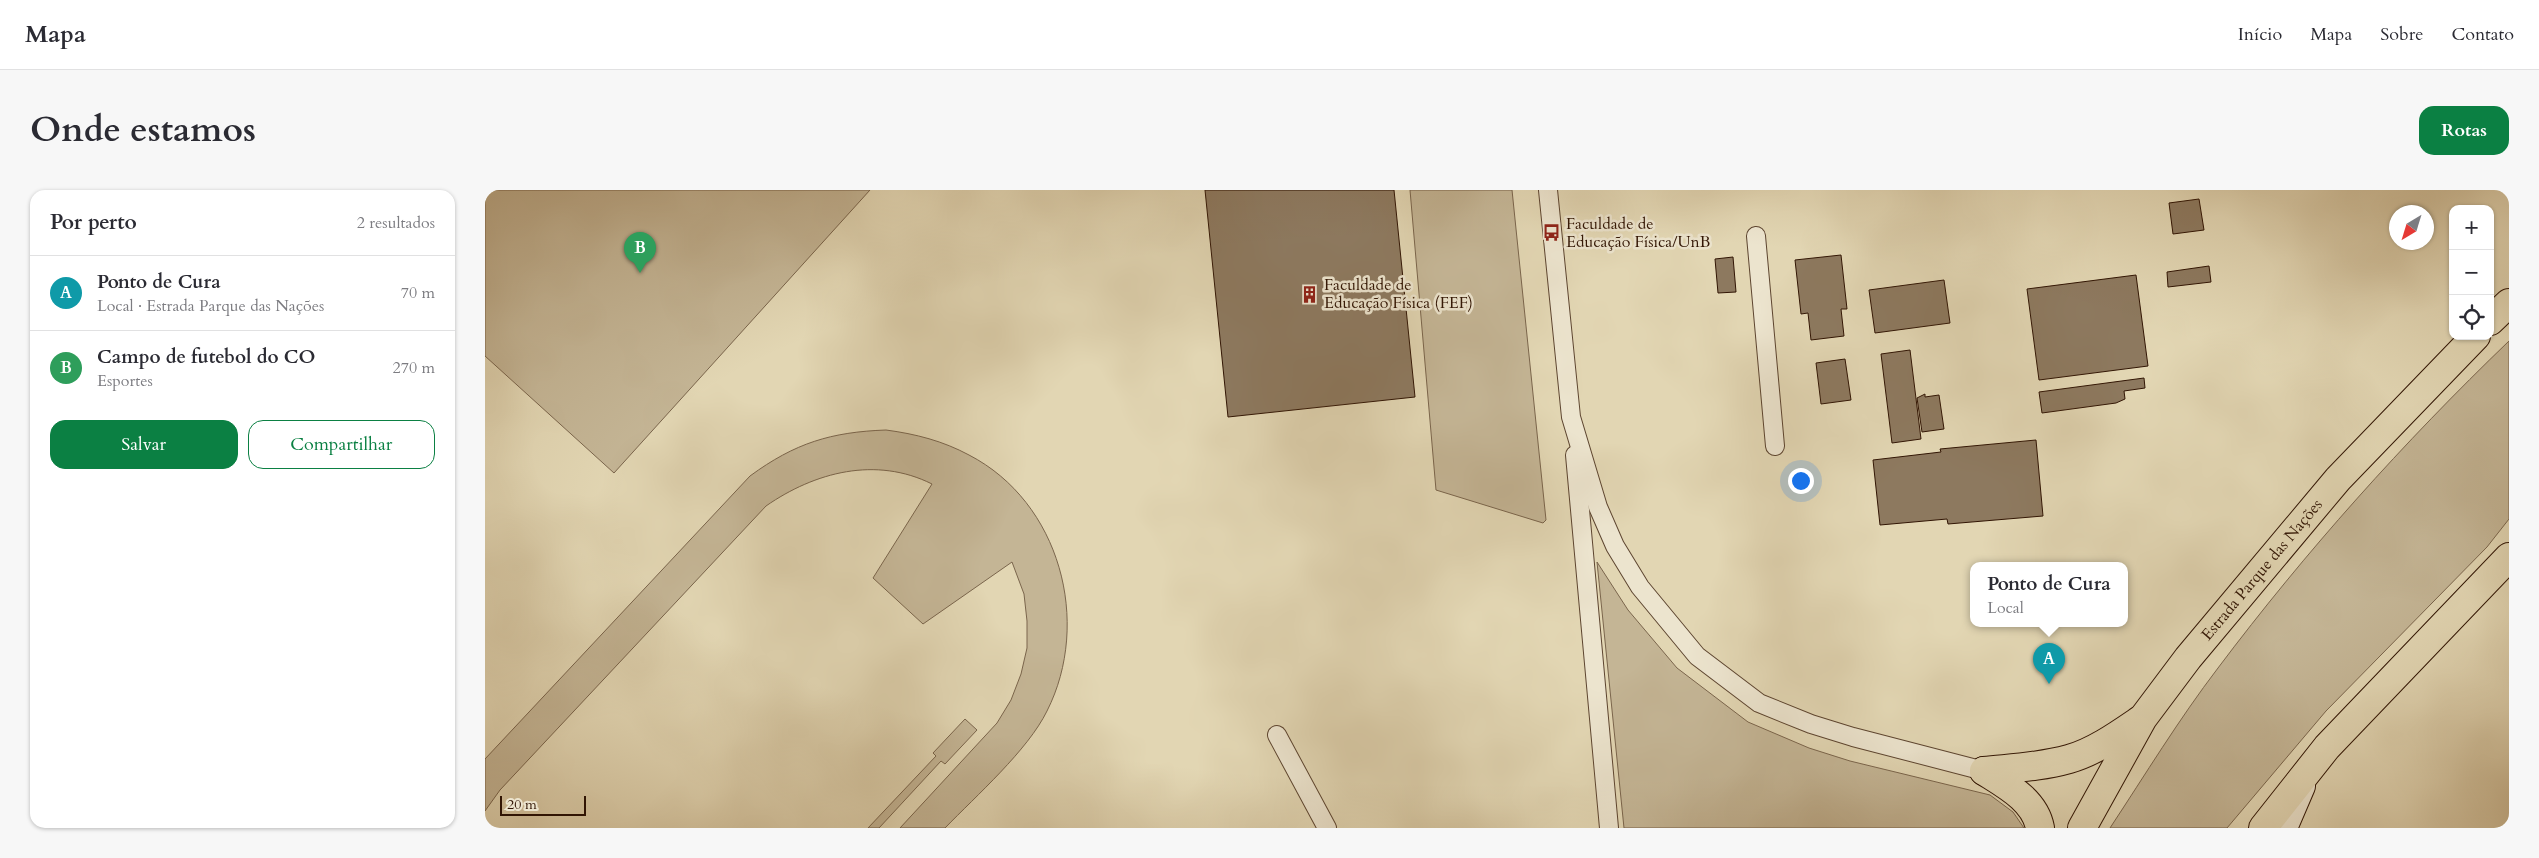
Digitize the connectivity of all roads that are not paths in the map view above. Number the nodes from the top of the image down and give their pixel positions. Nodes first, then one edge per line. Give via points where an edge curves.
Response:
1 (1548, 190) edge
2 (1756, 236) dead end
3 (2509, 303) edge
4 (2494, 317) edge
5 (2472, 340) edge
6 (1571, 417) junction
7 (1775, 446) dead end
8 (2504, 561) edge
9 (2143, 718) junction
10 (1277, 735) dead end
11 (2309, 768) junction
12 (1984, 771) junction
13 (1327, 828) edge
14 (1609, 828) edge
15 (2040, 828) edge
16 (2083, 828) edge
17 (2263, 828) edge
18 (2283, 828) edge

1 - 6 lane
2 - 7 lane
3 - 4 highway
5 - 9 highway, Estrada Parque das Nações via 2338,479 2188,658
6 - 12 lane via 1598,507 1615,546 1640,588 1697,656 1759,703 1811,724
6 - 14 lane
8 - 11 highway
9 - 12 highway via 2107,742 2070,759
9 - 16 highway, Estrada Parque das Nações
10 - 13 lane
11 - 17 highway
11 - 18 street
12 - 15 highway via 2021,795 2039,818

